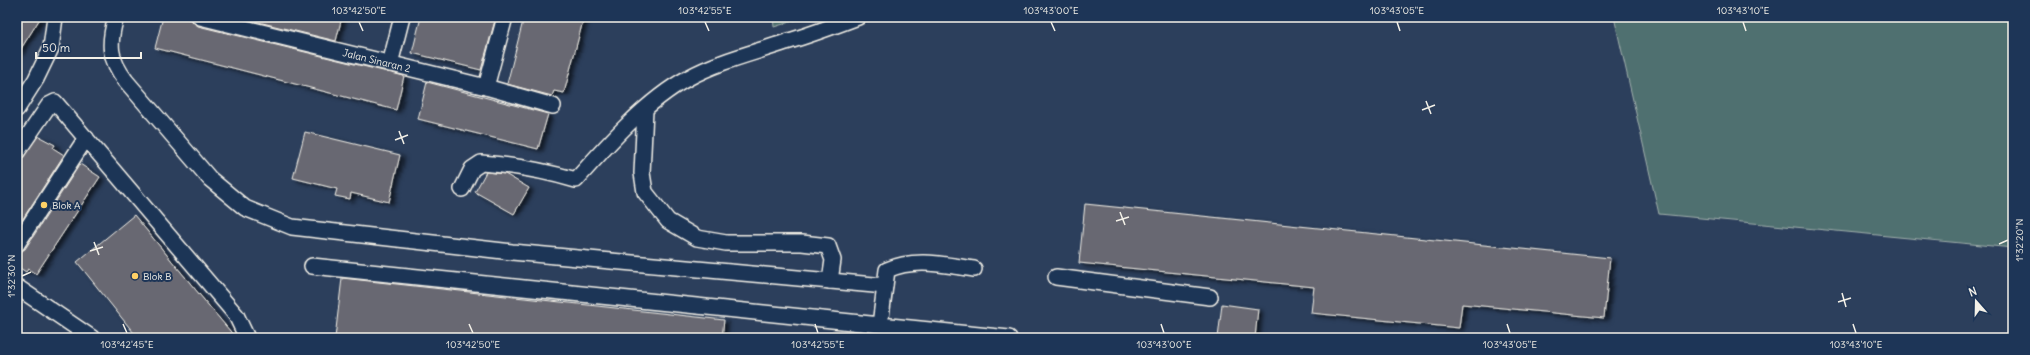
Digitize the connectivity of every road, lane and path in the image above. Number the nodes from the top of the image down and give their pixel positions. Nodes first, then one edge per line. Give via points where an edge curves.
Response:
1 (55, 17) edge
2 (116, 17) edge
3 (200, 17) edge
4 (402, 17) edge
5 (505, 17) edge
6 (858, 17) edge
7 (390, 64) junction
8 (486, 87) junction
9 (553, 106) dead end
10 (17, 109) edge
11 (645, 110) junction
12 (86, 138) junction
13 (17, 152) edge
14 (462, 190) dead end
15 (17, 244) edge
16 (312, 266) dead end
17 (974, 270) dead end
18 (1056, 277) dead end
19 (830, 281) junction
20 (885, 286) junction
21 (17, 287) edge
22 (1210, 296) dead end
23 (880, 325) junction
24 (92, 338) edge
25 (247, 338) edge
26 (1009, 338) edge

1 - 10 street via 51,48
2 - 19 street via 110,42 111,50 117,70 126,81 210,180 245,208 292,227 512,252
3 - 7 street, Jalan Sinaran 2
4 - 7 street
5 - 8 street
6 - 11 street via 707,69 672,88
7 - 8 street, Jalan Sinaran 2
8 - 9 street, Jalan Sinaran 2
11 - 14 street via 605,147 576,180 510,165 481,163 472,169
11 - 19 street via 642,172 645,192 668,221 697,238 726,243 802,243 828,246 832,260
12 - 13 street via 56,102 52,102
12 - 15 street
12 - 25 street via 236,315
16 - 23 street
17 - 20 street via 934,263 900,264 887,270
18 - 22 street
19 - 20 street
20 - 23 street
21 - 24 street
23 - 26 street

